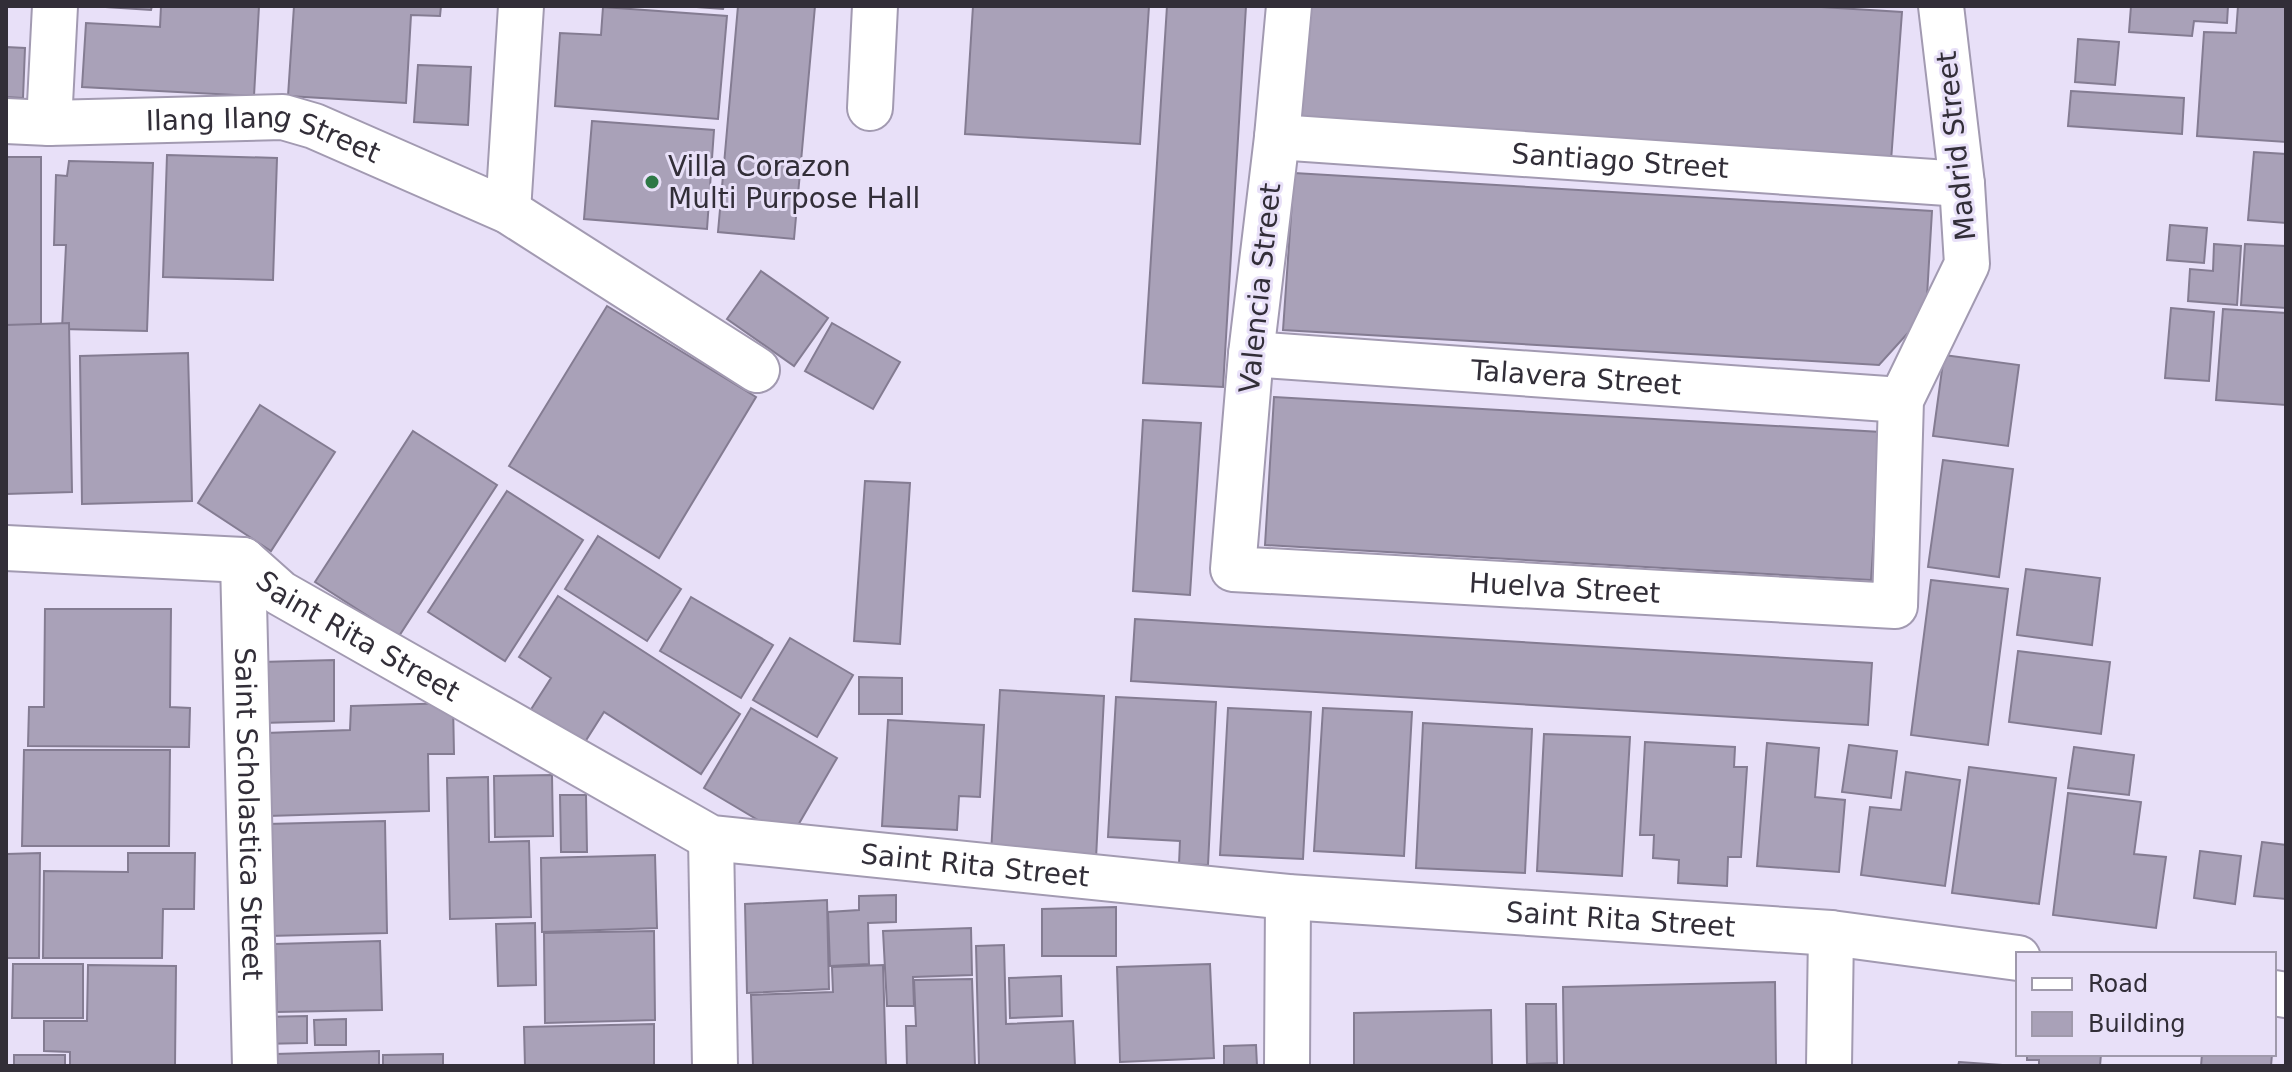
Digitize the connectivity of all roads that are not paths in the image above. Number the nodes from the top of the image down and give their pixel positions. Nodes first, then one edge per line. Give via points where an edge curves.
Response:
1 (55, 6) edge
2 (521, 6) edge
3 (875, 6) edge
4 (1289, 6) edge
5 (1941, 6) edge
6 (870, 108) dead end
7 (6, 121) edge
8 (49, 123) junction
9 (1277, 137) junction
10 (1962, 184) junction
11 (508, 211) junction
12 (1251, 354) junction
13 (757, 370) dead end
14 (1901, 400) junction
15 (6, 548) edge
16 (243, 560) junction
17 (1233, 569) joint
18 (1895, 606) joint
19 (711, 838) junction
20 (1288, 897) junction
21 (1831, 933) junction
22 (2016, 958) edge
23 (255, 1066) edge
24 (715, 1066) edge
25 (1287, 1066) edge
26 (1829, 1066) edge

1 - 8 street
2 - 11 street
3 - 6 street
4 - 9 street, Valencia Street
5 - 10 street, Madrid Street
7 - 8 street, Ilang Ilang Street
8 - 11 street, Ilang Ilang Street via 283,117
9 - 10 street, Santiago Street
9 - 12 street, Valencia Street
10 - 14 street, Madrid Street via 1967,264
11 - 13 street, Ilang Ilang Street
12 - 14 street, Talavera Street
12 - 17 street, Valencia Street
14 - 18 street, Madrid Street
15 - 16 street, Saint Rita Street
16 - 19 street, Saint Rita Street via 280,593
16 - 23 street, Saint Scholastica Street
17 - 18 street, Huelva Street
19 - 20 street, Saint Rita Street
19 - 24 street
20 - 21 street, Saint Rita Street
20 - 25 street
21 - 22 street, Saint Rita Street
21 - 26 street

